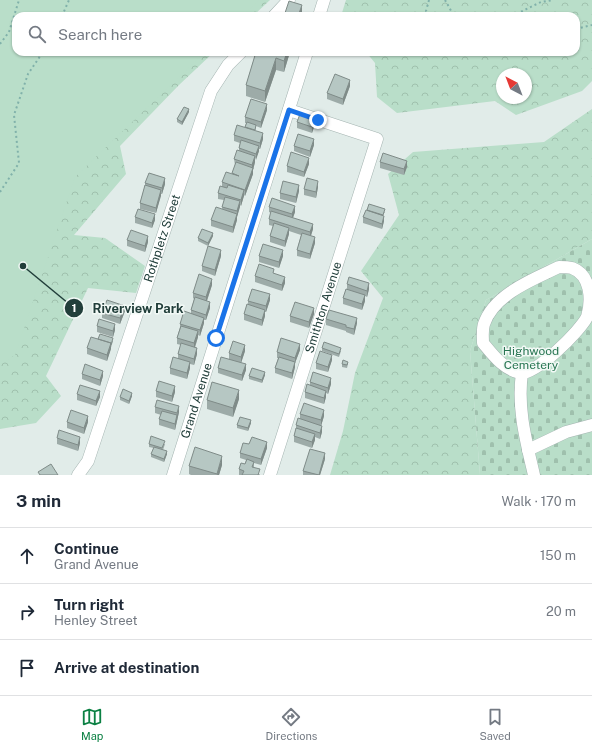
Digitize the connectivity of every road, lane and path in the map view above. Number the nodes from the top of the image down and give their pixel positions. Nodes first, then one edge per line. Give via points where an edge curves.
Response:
1 (19, 0) edge
2 (69, 0) edge
3 (289, 0) edge
4 (324, 0) edge
5 (429, 0) edge
6 (445, 0) edge
7 (553, 0) edge
8 (15, 12) edge
9 (64, 12) edge
10 (278, 12) edge
11 (320, 12) edge
12 (427, 12) edge
13 (452, 12) edge
14 (520, 12) edge
15 (12, 22) edge
16 (592, 25) edge
17 (580, 28) edge
18 (0, 44) edge
19 (40, 56) edge
20 (236, 56) edge
21 (306, 56) edge
22 (289, 110) junction
23 (0, 192) edge
24 (522, 373) junction
25 (592, 424) edge
26 (528, 450) junction
27 (535, 473) edge
28 (78, 475) edge
29 (173, 475) edge
30 (270, 475) edge

1 - 8 path
2 - 9 path
3 - 10 street
4 - 11 street
5 - 12 path
6 - 13 path
7 - 14 path via 540,2
15 - 18 path via 9,32
16 - 17 path
19 - 23 path via 28,74 14,115 19,163
20 - 28 street, Rothpletz Street via 212,91 88,461
21 - 22 street, Grand Avenue
22 - 29 street, Grand Avenue
22 - 30 street, Smithton Avenue via 377,139
24 - 24 street via 509,369 496,359 483,343 484,325 490,312 512,290 560,267 571,268 586,278 592,294 587,317 574,334 538,367
24 - 26 street via 522,422
25 - 26 street via 566,432
26 - 27 street

